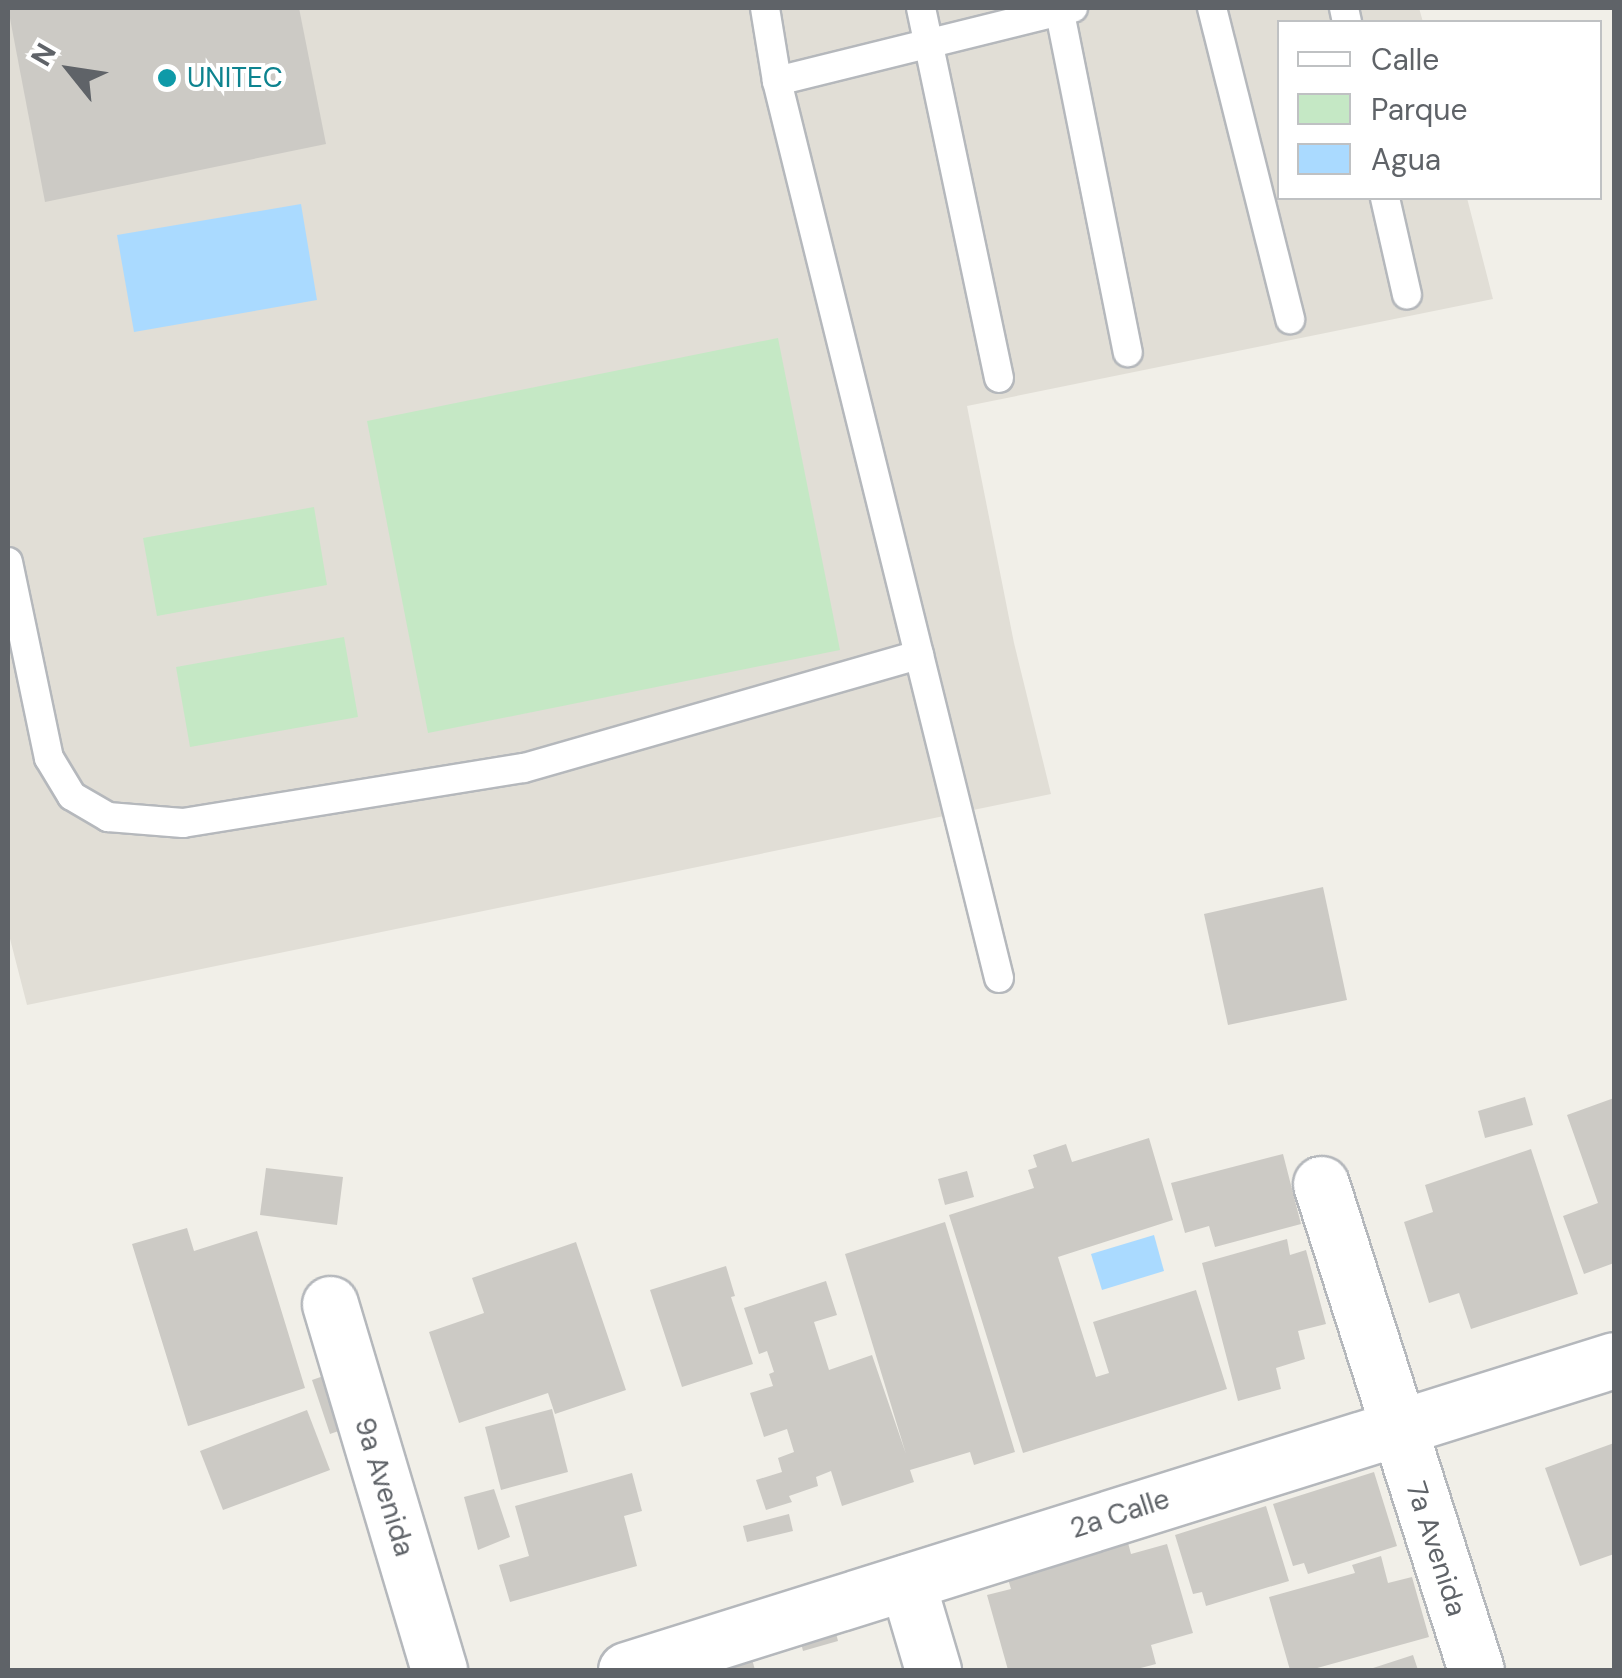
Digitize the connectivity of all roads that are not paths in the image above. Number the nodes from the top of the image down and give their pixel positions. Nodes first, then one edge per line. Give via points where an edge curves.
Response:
1 (765, 8) edge
2 (921, 8) edge
3 (1064, 8) edge
4 (1212, 8) edge
5 (928, 44) junction
6 (777, 81) junction
7 (1385, 200) edge
8 (1407, 296) dead end
9 (1290, 319) dead end
10 (1128, 352) dead end
11 (999, 378) dead end
12 (8, 562) edge
13 (919, 655) junction
14 (999, 978) dead end
15 (1320, 1184) dead end
16 (330, 1304) dead end
17 (1614, 1360) edge
18 (1396, 1427) junction
19 (907, 1582) junction
20 (440, 1670) edge
21 (626, 1670) edge
22 (934, 1670) edge
23 (1476, 1670) edge

1 - 6 lane
2 - 5 lane
3 - 5 lane
3 - 10 lane
4 - 9 lane
5 - 6 lane
5 - 11 lane
6 - 13 lane
7 - 8 lane
12 - 13 lane via 49,758 72,796 108,817 183,823 524,768
13 - 14 lane
15 - 18 street, 7a Avenida
16 - 20 street, 9a Avenida
17 - 18 street, 2a Calle
18 - 19 street, 2a Calle
18 - 23 street, 7a Avenida
19 - 21 street, 2a Calle
19 - 22 street

